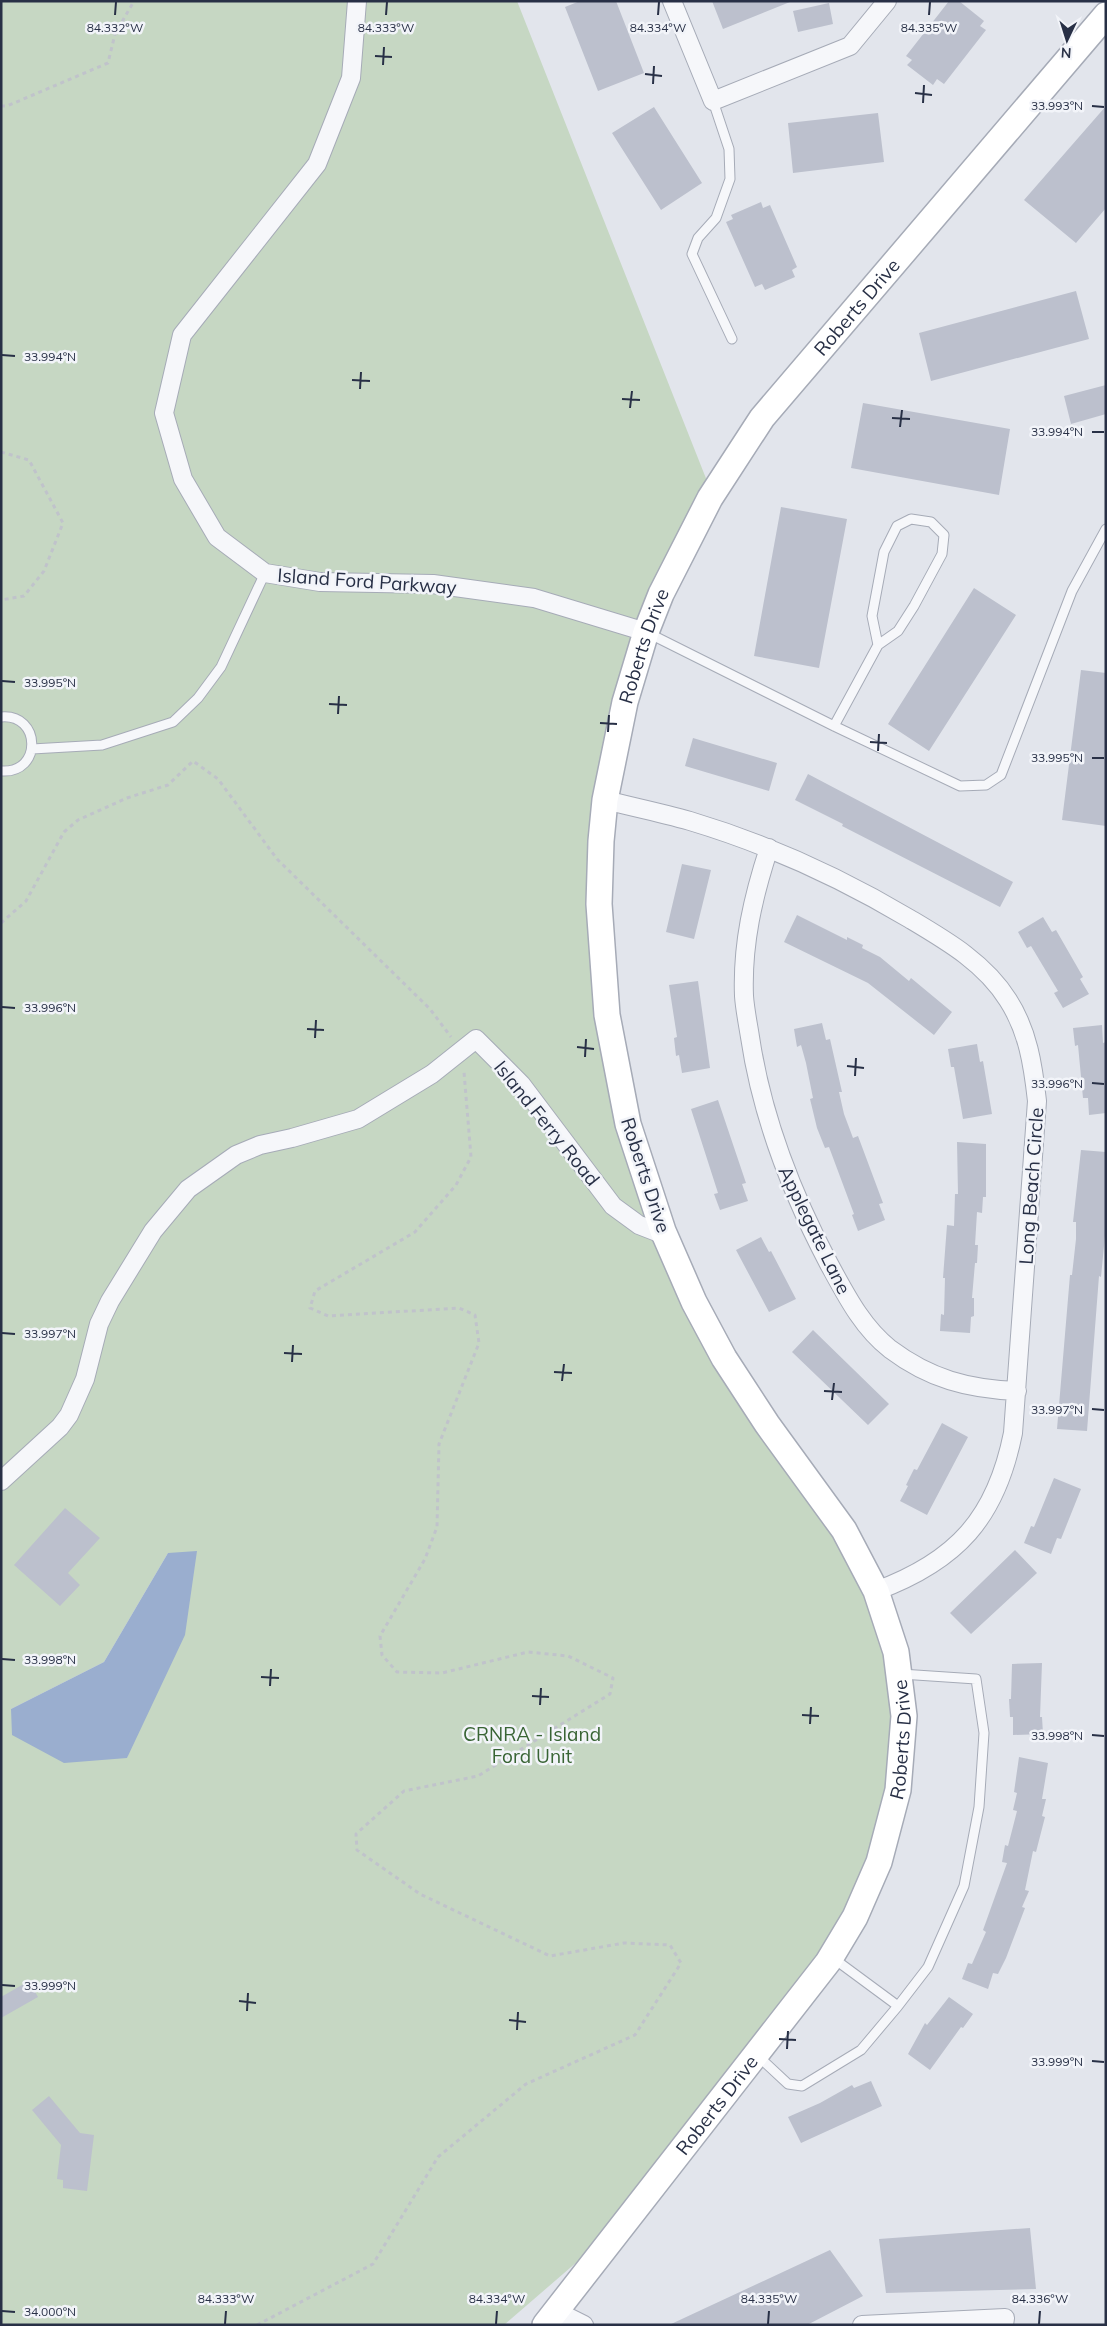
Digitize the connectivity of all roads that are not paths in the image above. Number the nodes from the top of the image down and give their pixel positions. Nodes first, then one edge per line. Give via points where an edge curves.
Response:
1 (357, 1) edge
2 (672, 1) edge
3 (887, 1) edge
4 (1106, 15) edge
5 (713, 101) junction
6 (732, 339) dead end
7 (1106, 529) edge
8 (265, 573) junction
9 (646, 632) junction
10 (878, 645) junction
11 (1, 717) edge
12 (834, 726) junction
13 (32, 749) junction
14 (1, 771) edge
15 (605, 800) junction
16 (769, 848) junction
17 (663, 1231) junction
18 (1016, 1391) junction
19 (1, 1481) edge
20 (876, 1591) junction
21 (899, 1674) junction
22 (831, 1956) junction
23 (898, 2006) junction
24 (755, 2053) junction
25 (551, 2318) edge
26 (584, 2325) edge
27 (862, 2325) edge
28 (1004, 2325) edge

1 - 8 street, Island Ford Parkway via 351,78 317,164 182,335 164,413 183,479 217,537
2 - 5 street
3 - 5 street via 850,46
4 - 9 street, Roberts Drive via 762,418 710,498 661,594
5 - 6 lane via 729,149 730,179 716,218 698,238 692,254
7 - 12 lane via 1072,591 1001,775 986,785 960,786
8 - 9 street, Island Ford Parkway via 320,582 433,584 534,598
8 - 13 lane via 221,667 198,698 173,722 102,745
9 - 12 lane
9 - 15 street, Roberts Drive via 625,702
10 - 10 lane via 872,616 884,552 897,526 911,519 931,522 944,535 942,554 898,631
10 - 12 lane
11 - 13 lane via 24,724 29,731
13 - 14 lane via 24,764
15 - 16 street, Long Beach Circle via 690,821
15 - 17 street, Roberts Drive via 599,904 607,1015 628,1124
16 - 18 street, Applegate Lane via 748,922 744,998 765,1110 782,1164 804,1217 852,1306 889,1348 916,1367 949,1381 984,1390
16 - 18 street, Long Beach Circle via 866,893 957,947 993,979 1020,1023 1033,1059 1037,1101
17 - 19 street, Island Ferry Road via 640,1225 613,1206 521,1084 476,1039 432,1074 358,1119 260,1144 236,1155 188,1189 153,1231 110,1301 99,1324 85,1379 69,1415
17 - 20 street, Roberts Drive via 694,1302 724,1358 844,1530
18 - 20 street, Long Beach Circle via 1008,1462 981,1518 935,1563 907,1580
20 - 21 street, Roberts Drive via 896,1652
21 - 22 street, Roberts Drive via 904,1716 898,1790 879,1862 855,1917
21 - 23 lane via 976,1679 984,1733 979,1808 964,1886 928,1967
22 - 23 lane
22 - 24 street, Roberts Drive
23 - 24 lane via 861,2050 802,2086 788,2084
24 - 25 street, Roberts Drive
25 - 26 street
27 - 28 street via 1005,2318

